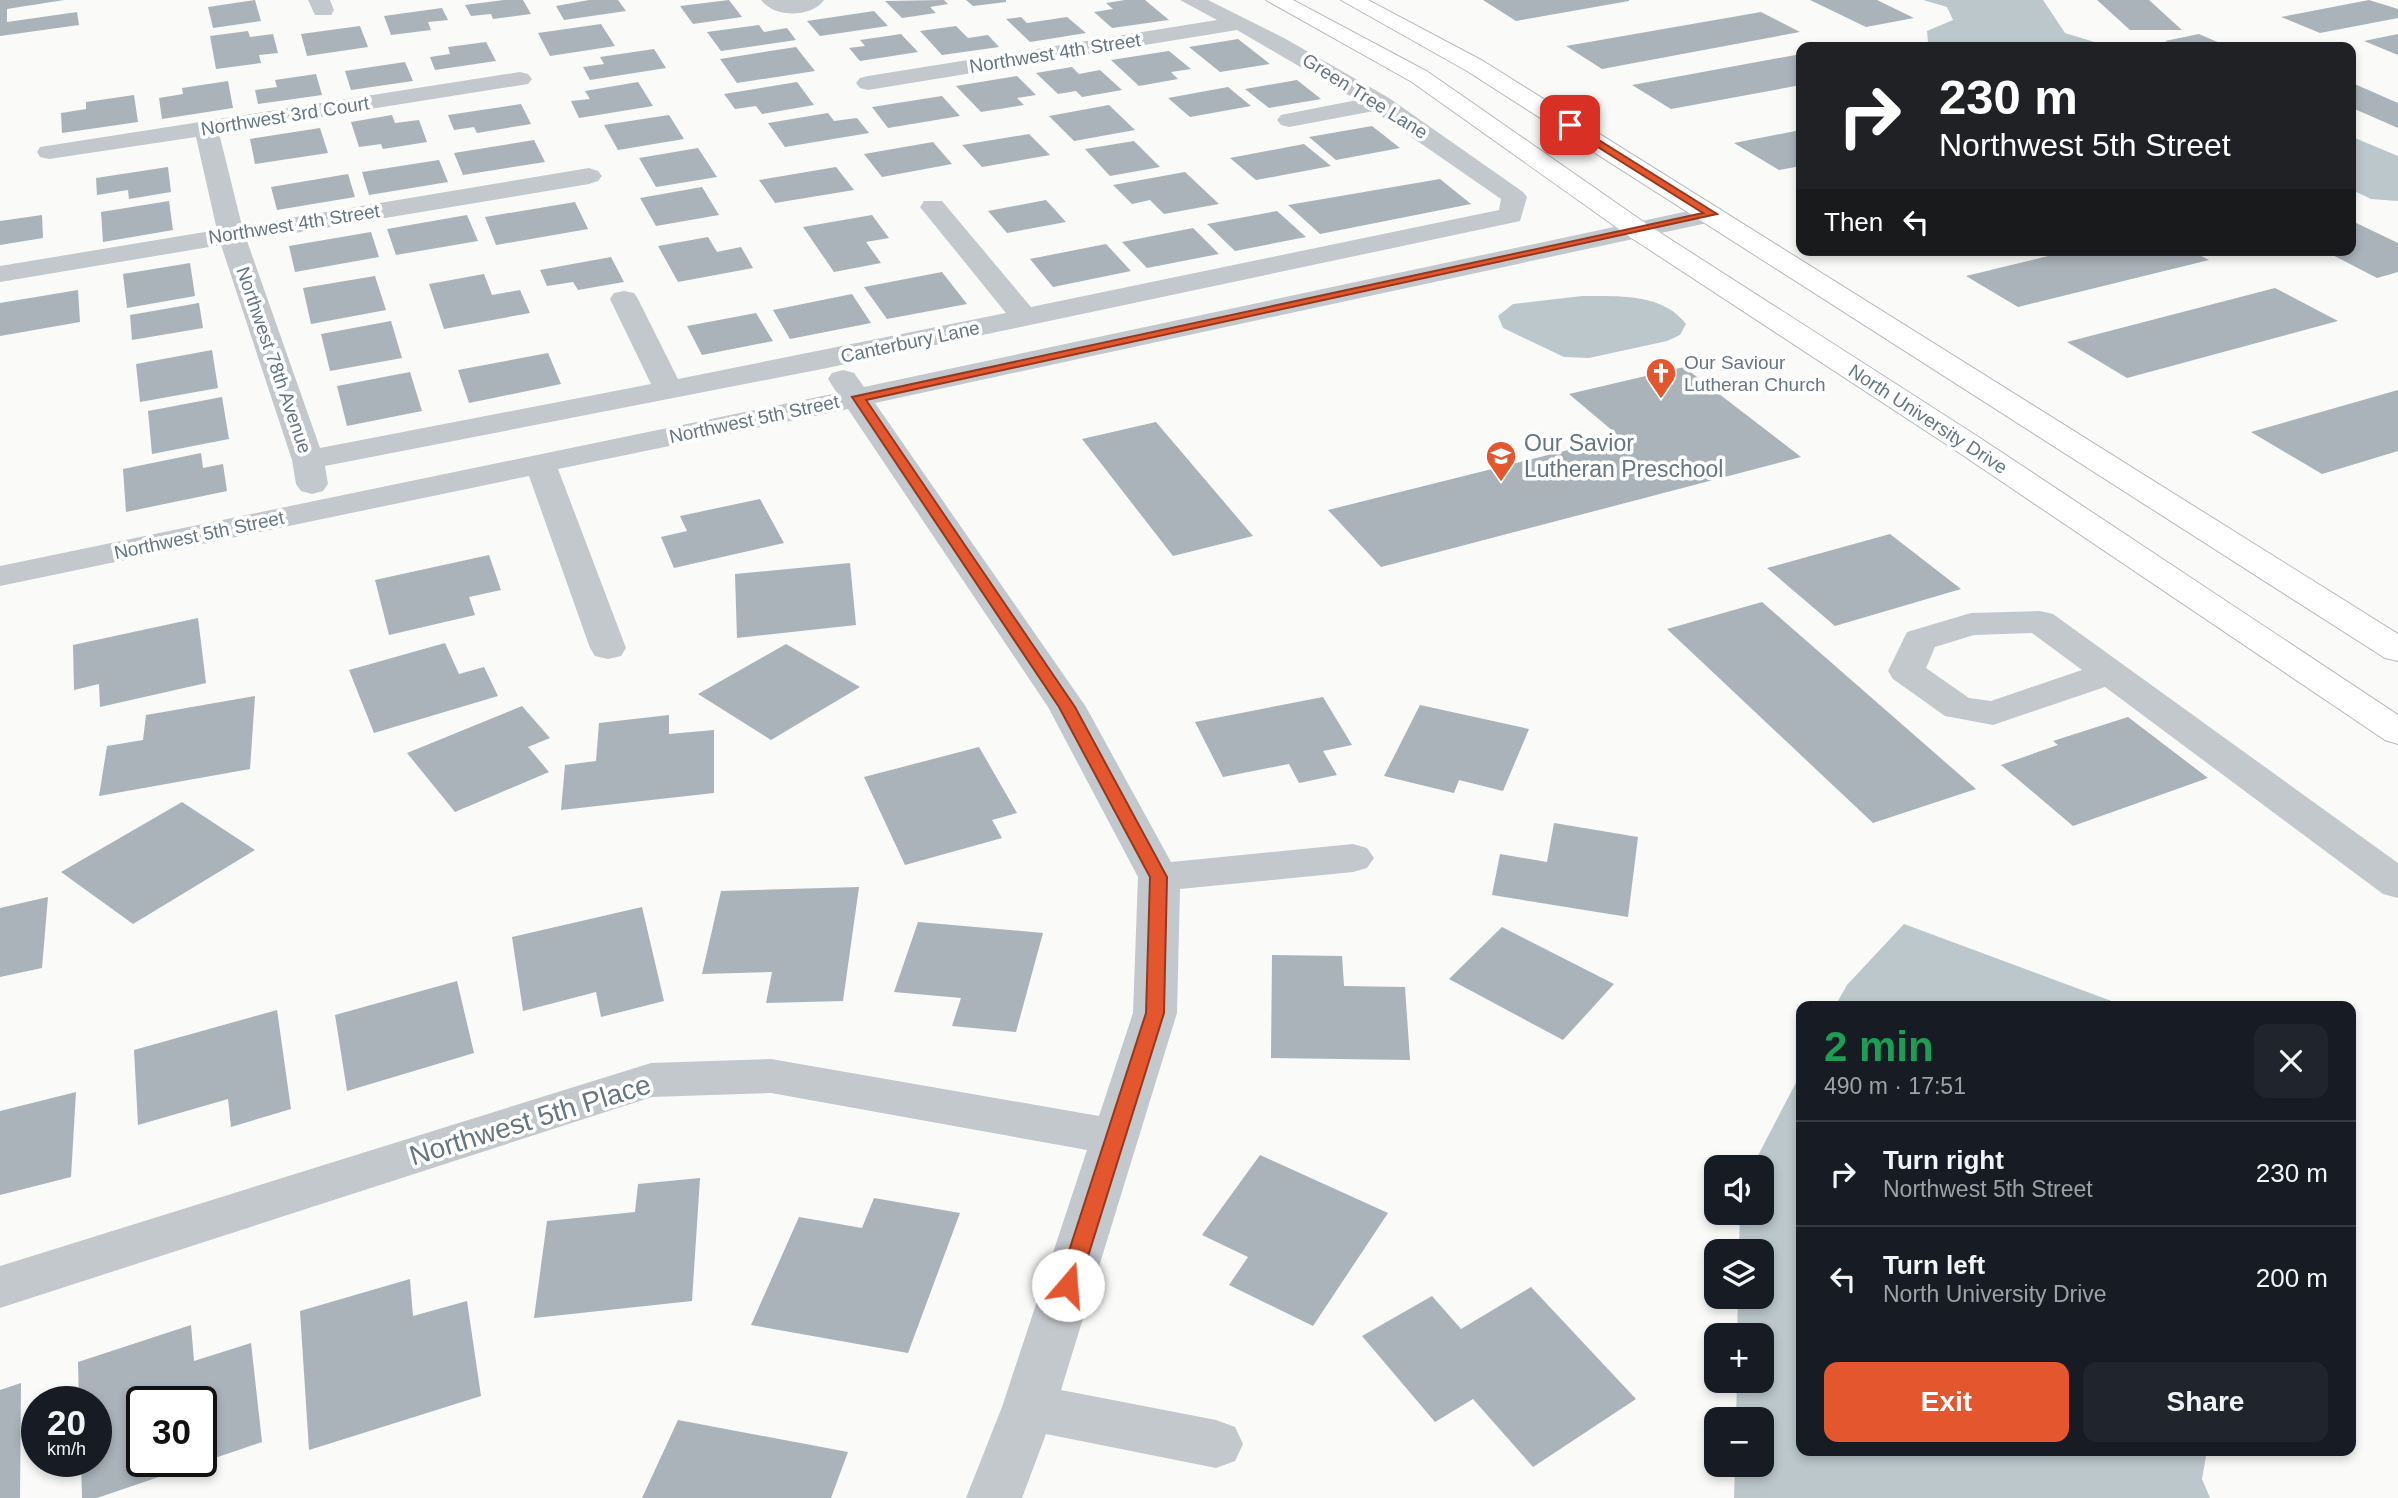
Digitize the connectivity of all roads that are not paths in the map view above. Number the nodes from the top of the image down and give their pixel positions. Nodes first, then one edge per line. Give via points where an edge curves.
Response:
1 (772, 0) edge
2 (813, 0) edge
3 (1191, 0) edge
4 (1277, 0) edge
5 (1352, 0) edge
6 (1242, 23) junction
7 (520, 79) dead end
8 (868, 83) dead end
9 (1381, 103) junction
10 (1289, 120) dead end
11 (206, 128) junction
12 (49, 152) dead end
13 (589, 176) dead end
14 (933, 207) dead end
15 (1712, 214) junction
16 (1511, 215) joint
17 (1639, 231) junction
18 (231, 234) junction
19 (0, 274) edge
20 (624, 299) dead end
21 (1025, 318) junction
22 (827, 359) junction
23 (669, 390) junction
24 (858, 397) junction
25 (309, 460) junction
26 (540, 463) junction
27 (317, 511) junction
28 (0, 576) edge
29 (608, 648) dead end
30 (2398, 650) edge
31 (2111, 673) junction
32 (2398, 732) edge
33 (1353, 858) dead end
34 (1159, 877) junction
35 (2398, 884) edge
36 (1116, 1137) junction
37 (0, 1287) edge
38 (1029, 1408) junction
39 (1216, 1444) dead end
40 (994, 1498) edge

1 - 2 street via 793,6
3 - 6 street, Green Tree Lane
4 - 17 main road, North University Drive via 1420,77
5 - 15 main road via 1475,66
6 - 8 street, Northwest 4th Street
6 - 9 street, Green Tree Lane
7 - 11 street, Northwest 3rd Court
9 - 10 street
9 - 16 street, Green Tree Lane via 1514,197
11 - 12 street, Northwest 3rd Court
11 - 18 street, Northwest 78th Avenue
13 - 18 street, Northwest 4th Street
14 - 21 street
15 - 17 street, Northwest 5th Street
15 - 30 main road
16 - 21 street, Canterbury Lane
17 - 24 street, Northwest 5th Street
17 - 32 main road, North University Drive
18 - 19 street, Northwest 4th Street
18 - 25 street, Northwest 78th Avenue
20 - 23 street
21 - 22 street, Canterbury Lane
22 - 23 street, Canterbury Lane
22 - 24 street
23 - 25 street, Canterbury Lane
24 - 26 street, Northwest 5th Street
24 - 34 street via 1067,707
25 - 27 street, Northwest 78th Avenue
26 - 27 street, Northwest 5th Street
26 - 29 street
27 - 28 street, Northwest 5th Street
31 - 31 street via 1993,713 1958,708 1906,671 1920,640 1971,624 2039,622
31 - 35 street
33 - 34 street
34 - 36 street via 1155,1013
36 - 37 street, Northwest 5th Place via 771,1076 651,1080
36 - 38 street
38 - 39 street
38 - 40 street

